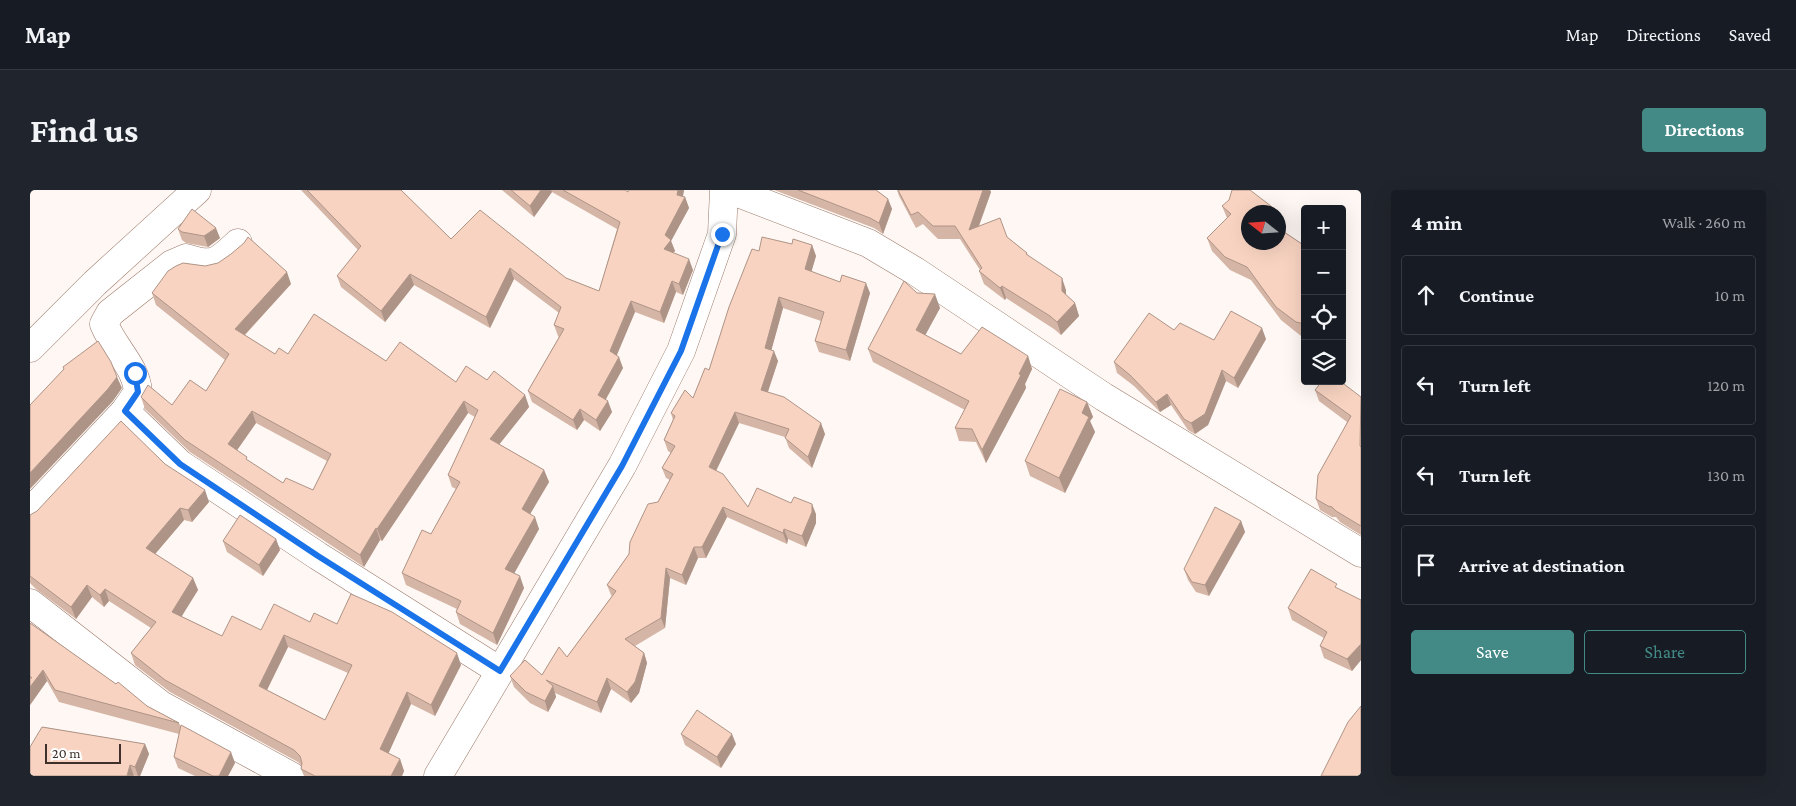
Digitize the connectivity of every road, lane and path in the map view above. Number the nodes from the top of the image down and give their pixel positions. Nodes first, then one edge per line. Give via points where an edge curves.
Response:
1 (197, 190) edge
2 (724, 190) edge
3 (730, 190) edge
4 (238, 243) dead end
5 (30, 348) edge
6 (125, 411) junction
7 (30, 512) edge
8 (1361, 553) edge
9 (30, 603) edge
10 (500, 671) junction
11 (291, 776) edge
12 (438, 776) edge

1 - 5 street via 95,283
2 - 10 street via 722,234 681,351 622,466
3 - 8 street via 868,243 1104,397
4 - 6 street via 218,261 203,263 186,258 172,264 110,313 104,324 108,334 138,381 138,392
6 - 7 street
6 - 10 street via 180,464
9 - 11 street via 161,705
10 - 12 street

